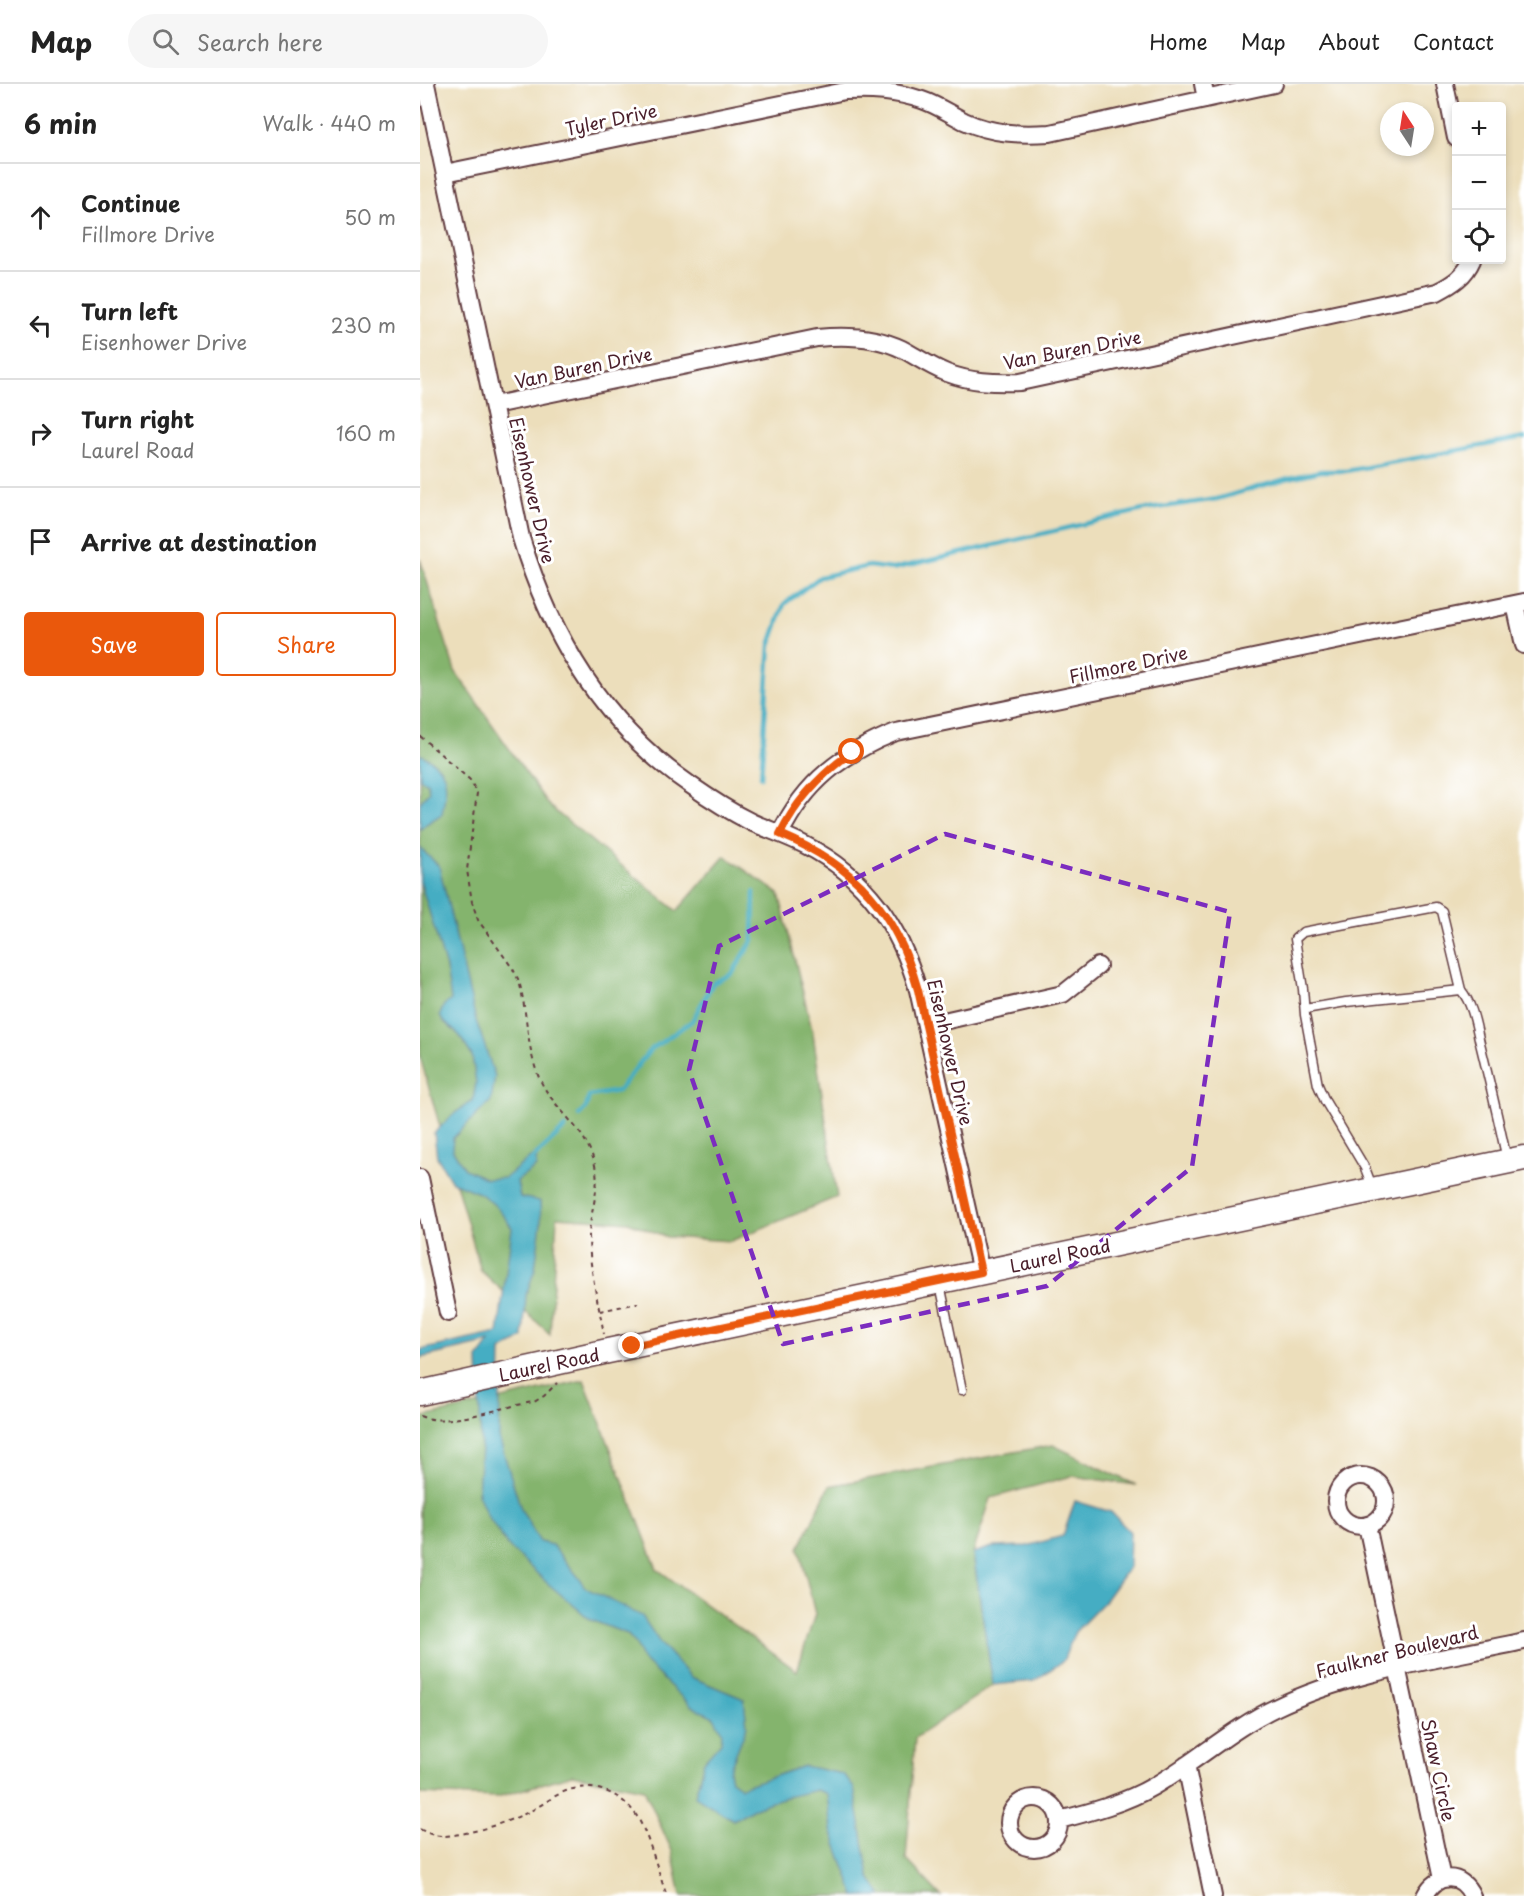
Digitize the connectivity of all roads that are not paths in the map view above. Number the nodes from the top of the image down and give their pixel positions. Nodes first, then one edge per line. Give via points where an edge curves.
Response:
1 (426, 84) edge
2 (1274, 84) edge
3 (1445, 84) edge
4 (1205, 91) edge
5 (1452, 118) edge
6 (445, 173) junction
7 (1469, 264) edge
8 (494, 405) junction
9 (1520, 603) edge
10 (1524, 645) edge
11 (780, 834) junction
12 (1098, 966) dead end
13 (1461, 990) junction
14 (1305, 1009) junction
15 (926, 1025) junction
16 (1516, 1160) edge
17 (420, 1178) edge
18 (1373, 1189) junction
19 (981, 1272) junction
20 (940, 1281) junction
21 (448, 1313) dead end
22 (962, 1390) dead end
23 (420, 1393) edge
24 (1367, 1525) dead end
25 (1524, 1641) edge
26 (1398, 1668) junction
27 (1186, 1765) junction
28 (1059, 1820) dead end
29 (1442, 1879) junction
30 (1213, 1896) edge
31 (1425, 1896) edge
32 (1472, 1896) edge

1 - 6 street, Eisenhower Drive
2 - 4 street, Tyler Drive
3 - 5 street
4 - 6 street, Tyler Drive via 1050,133 1027,135 985,129 900,93 845,91
6 - 8 street, Eisenhower Drive
7 - 8 street, Van Buren Drive via 1451,285 1437,292 1020,382 969,380 883,342 840,336
8 - 11 street, Eisenhower Drive via 532,574 563,643 583,675 630,734 658,760 719,804
9 - 10 street
9 - 11 street, Fillmore Drive via 896,732 872,741 834,765 798,802
11 - 15 street, Eisenhower Drive via 804,844 850,875 889,919 914,974
12 - 15 street via 1063,994
13 - 14 lane
13 - 14 lane via 1442,910 1436,907 1298,935 1295,939
13 - 16 lane via 1471,1006 1493,1095
14 - 18 lane via 1318,1084
15 - 19 street, Eisenhower Drive
16 - 18 street, Laurel Road
17 - 21 street
18 - 19 street, Laurel Road
19 - 20 street, Laurel Road
20 - 22 lane
20 - 23 street, Laurel Road
24 - 26 street, Shaw Circle
25 - 26 street, Faulkner Boulevard
26 - 27 street, Faulkner Boulevard via 1322,1687 1275,1707
26 - 29 street, Shaw Circle
27 - 28 street, Faulkner Boulevard via 1152,1787 1118,1802
27 - 30 street
29 - 31 street
29 - 32 street via 1457,1879

